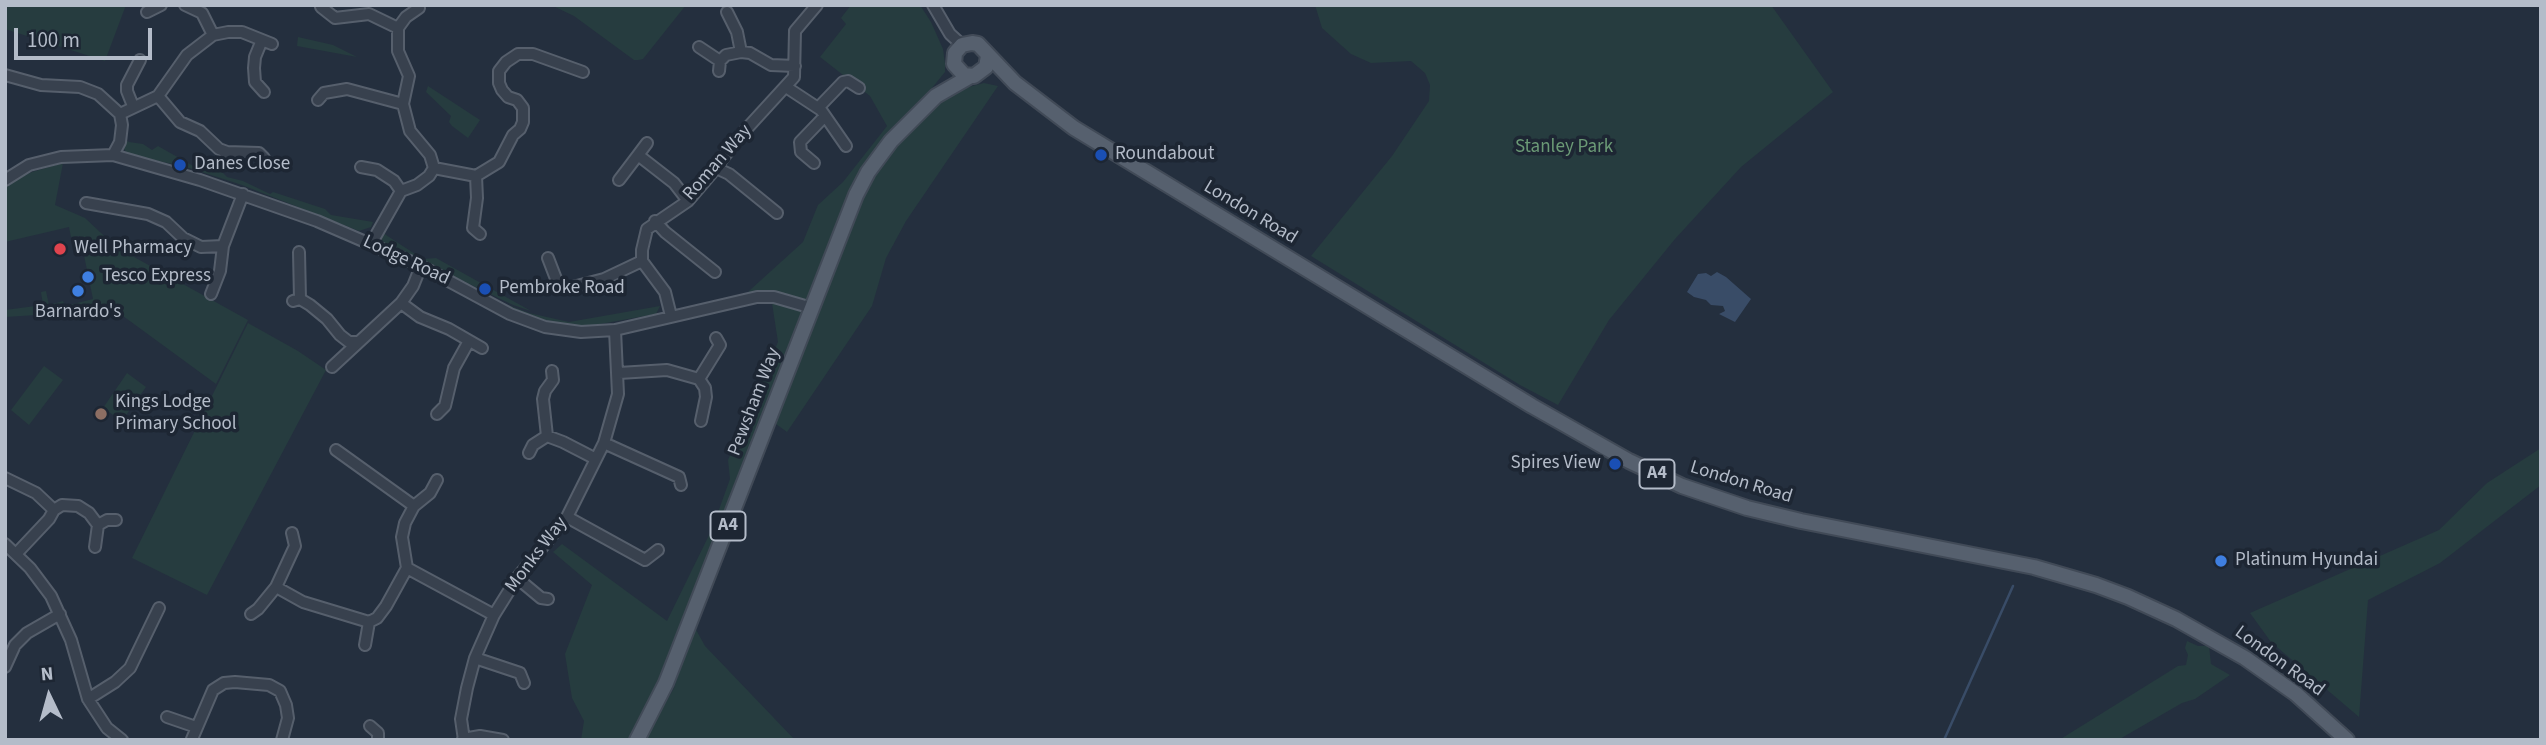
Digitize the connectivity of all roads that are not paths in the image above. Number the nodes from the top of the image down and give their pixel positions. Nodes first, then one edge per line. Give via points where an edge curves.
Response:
1 (161, 5) edge
2 (186, 5) edge
3 (817, 5) edge
4 (933, 5) edge
5 (321, 7) edge
6 (419, 8) dead end
7 (147, 12) dead end
8 (727, 12) dead end
9 (398, 28) junction
10 (213, 35) junction
11 (962, 45) junction
12 (699, 47) dead end
13 (741, 52) junction
14 (988, 56) junction
15 (140, 60) dead end
16 (954, 64) junction
17 (795, 66) junction
18 (984, 71) junction
19 (583, 72) dead end
20 (5, 75) edge
21 (969, 77) junction
22 (1015, 83) junction
23 (786, 87) junction
24 (859, 88) dead end
25 (264, 92) dead end
26 (158, 96) junction
27 (936, 96) junction
28 (318, 100) dead end
29 (403, 104) junction
30 (133, 106) junction
31 (822, 112) junction
32 (120, 114) junction
33 (523, 122) junction
34 (537, 124) dead end
35 (844, 137) dead end
36 (647, 143) dead end
37 (261, 153) dead end
38 (113, 155) junction
39 (638, 155) junction
40 (814, 163) dead end
41 (361, 167) dead end
42 (434, 168) junction
43 (716, 168) junction
44 (477, 176) junction
45 (5, 180) edge
46 (619, 180) dead end
47 (401, 191) junction
48 (243, 194) junction
49 (688, 201) junction
50 (86, 202) dead end
51 (777, 213) dead end
52 (655, 221) junction
53 (472, 230) dead end
54 (371, 244) junction
55 (223, 246) junction
56 (302, 259) dead end
57 (642, 261) junction
58 (547, 265) dead end
59 (421, 266) junction
60 (715, 272) dead end
61 (211, 294) dead end
62 (401, 303) junction
63 (812, 308) junction
64 (671, 317) junction
65 (615, 330) junction
66 (469, 341) junction
67 (356, 342) junction
68 (720, 343) dead end
69 (482, 348) dead end
70 (332, 367) dead end
71 (619, 373) junction
72 (554, 378) dead end
73 (699, 379) junction
74 (437, 414) dead end
75 (700, 417) dead end
76 (547, 436) junction
77 (604, 443) junction
78 (528, 453) dead end
79 (340, 454) dead end
80 (596, 459) junction
81 (680, 477) dead end
82 (5, 478) edge
83 (437, 480) dead end
84 (414, 506) junction
85 (54, 510) junction
86 (567, 517) junction
87 (116, 520) dead end
88 (99, 525) junction
89 (292, 533) dead end
90 (5, 544) edge
91 (94, 547) dead end
92 (658, 550) dead end
93 (16, 554) junction
94 (407, 568) junction
95 (517, 578) junction
96 (276, 587) junction
97 (535, 608) dead end
98 (257, 612) dead end
99 (60, 614) junction
100 (158, 614) dead end
101 (494, 615) junction
102 (369, 622) junction
103 (370, 641) dead end
104 (475, 658) junction
105 (5, 667) edge
106 (522, 675) dead end
107 (88, 699) junction
108 (167, 717) dead end
109 (196, 727) junction
110 (192, 739) edge
111 (122, 740) edge
112 (282, 740) edge
113 (463, 740) edge
114 (503, 740) edge
115 (637, 740) edge
116 (2347, 740) edge

1 - 7 street
2 - 10 street via 202,13
3 - 17 street, Roman Way via 795,31
4 - 11 street, London Road
5 - 9 street via 335,18 369,14
6 - 9 street
8 - 13 street
9 - 29 street via 398,51 408,76
10 - 25 street via 235,31 267,42 254,63 252,87
10 - 26 street via 187,55
11 - 14 main road, London Road / A4 via 978,44
11 - 16 main road, A4
12 - 13 street via 719,66 726,55
13 - 17 street via 771,65
14 - 18 main road
14 - 22 main road, London Road / A4
15 - 30 street via 127,85
16 - 21 main road
16 - 27 main road, Pewsham Way / A4
17 - 23 street, Roman Way
18 - 21 main road, A4
18 - 22 main road, London Road
19 - 33 street via 533,54 518,54 506,62 499,71 499,83 523,108
20 - 32 street via 41,85 80,87 98,94
21 - 27 main road, Pewsham Way / A4
22 - 116 main road, London Road / A4 via 1103,146 1629,461 1682,486 1747,508 2034,567 2128,597 2245,658 2296,694
23 - 31 street
23 - 43 street, Roman Way
24 - 31 street via 843,82
26 - 30 street
26 - 37 street via 180,122 200,131 219,149
27 - 63 main road, Pewsham Way / A4 via 891,141 868,172
28 - 29 street via 324,93 347,89
29 - 42 street via 410,131 430,155
30 - 32 street
31 - 35 street
31 - 40 street via 800,142 801,152
32 - 38 street via 121,133
33 - 34 street
33 - 44 street via 499,162
36 - 39 street
38 - 45 street, Lodge Road via 61,157 29,165
38 - 48 street, Lodge Road
39 - 46 street
39 - 49 street via 674,183
41 - 47 street via 378,165
42 - 44 street
42 - 47 street via 429,176
43 - 49 street, Roman Way
43 - 51 street
44 - 53 street
47 - 54 street
48 - 54 street, Lodge Road
48 - 55 street
49 - 52 street, Roman Way
50 - 55 street via 148,214 201,247
52 - 57 street via 643,236
52 - 60 street
54 - 59 street, Lodge Road
55 - 61 street
56 - 67 street via 296,300 318,310 340,335
57 - 58 street via 604,279 569,288 558,284
57 - 64 street via 664,292
59 - 62 street
59 - 65 street, Lodge Road via 510,314 545,327
62 - 66 street
62 - 67 street
63 - 64 street, Lodge Road via 757,297
63 - 115 main road, Pewsham Way / A4 via 666,683
64 - 65 street, Lodge Road
65 - 71 street, Monks Way
66 - 69 street
66 - 74 street via 454,368 445,406
67 - 70 street
68 - 73 street
71 - 73 street via 667,370
71 - 77 street, Monks Way
72 - 76 street via 543,399
73 - 75 street via 706,397
76 - 78 street
76 - 80 street
77 - 80 street, Monks Way
77 - 81 street
79 - 84 street
80 - 86 street, Monks Way
82 - 85 street via 36,493
83 - 84 street via 432,495
84 - 94 street via 402,537
85 - 88 street via 62,505 78,506
85 - 93 street
86 - 92 street via 646,565
86 - 95 street, Monks Way
87 - 88 street
88 - 91 street
89 - 96 street via 299,548
90 - 93 street
93 - 99 street
94 - 101 street
94 - 102 street via 386,606
95 - 97 street via 545,598
95 - 101 street, Monks Way
96 - 98 street
96 - 102 street via 303,602
99 - 105 street via 27,633 15,645
99 - 107 street
100 - 107 street via 130,668
101 - 104 street, Monks Way
102 - 103 street
104 - 106 street
104 - 113 street, Monks Way via 461,719
107 - 111 street via 107,729
108 - 109 street
109 - 110 street
109 - 112 street via 213,690 224,683 269,685 279,691 286,705
113 - 114 street via 480,736

